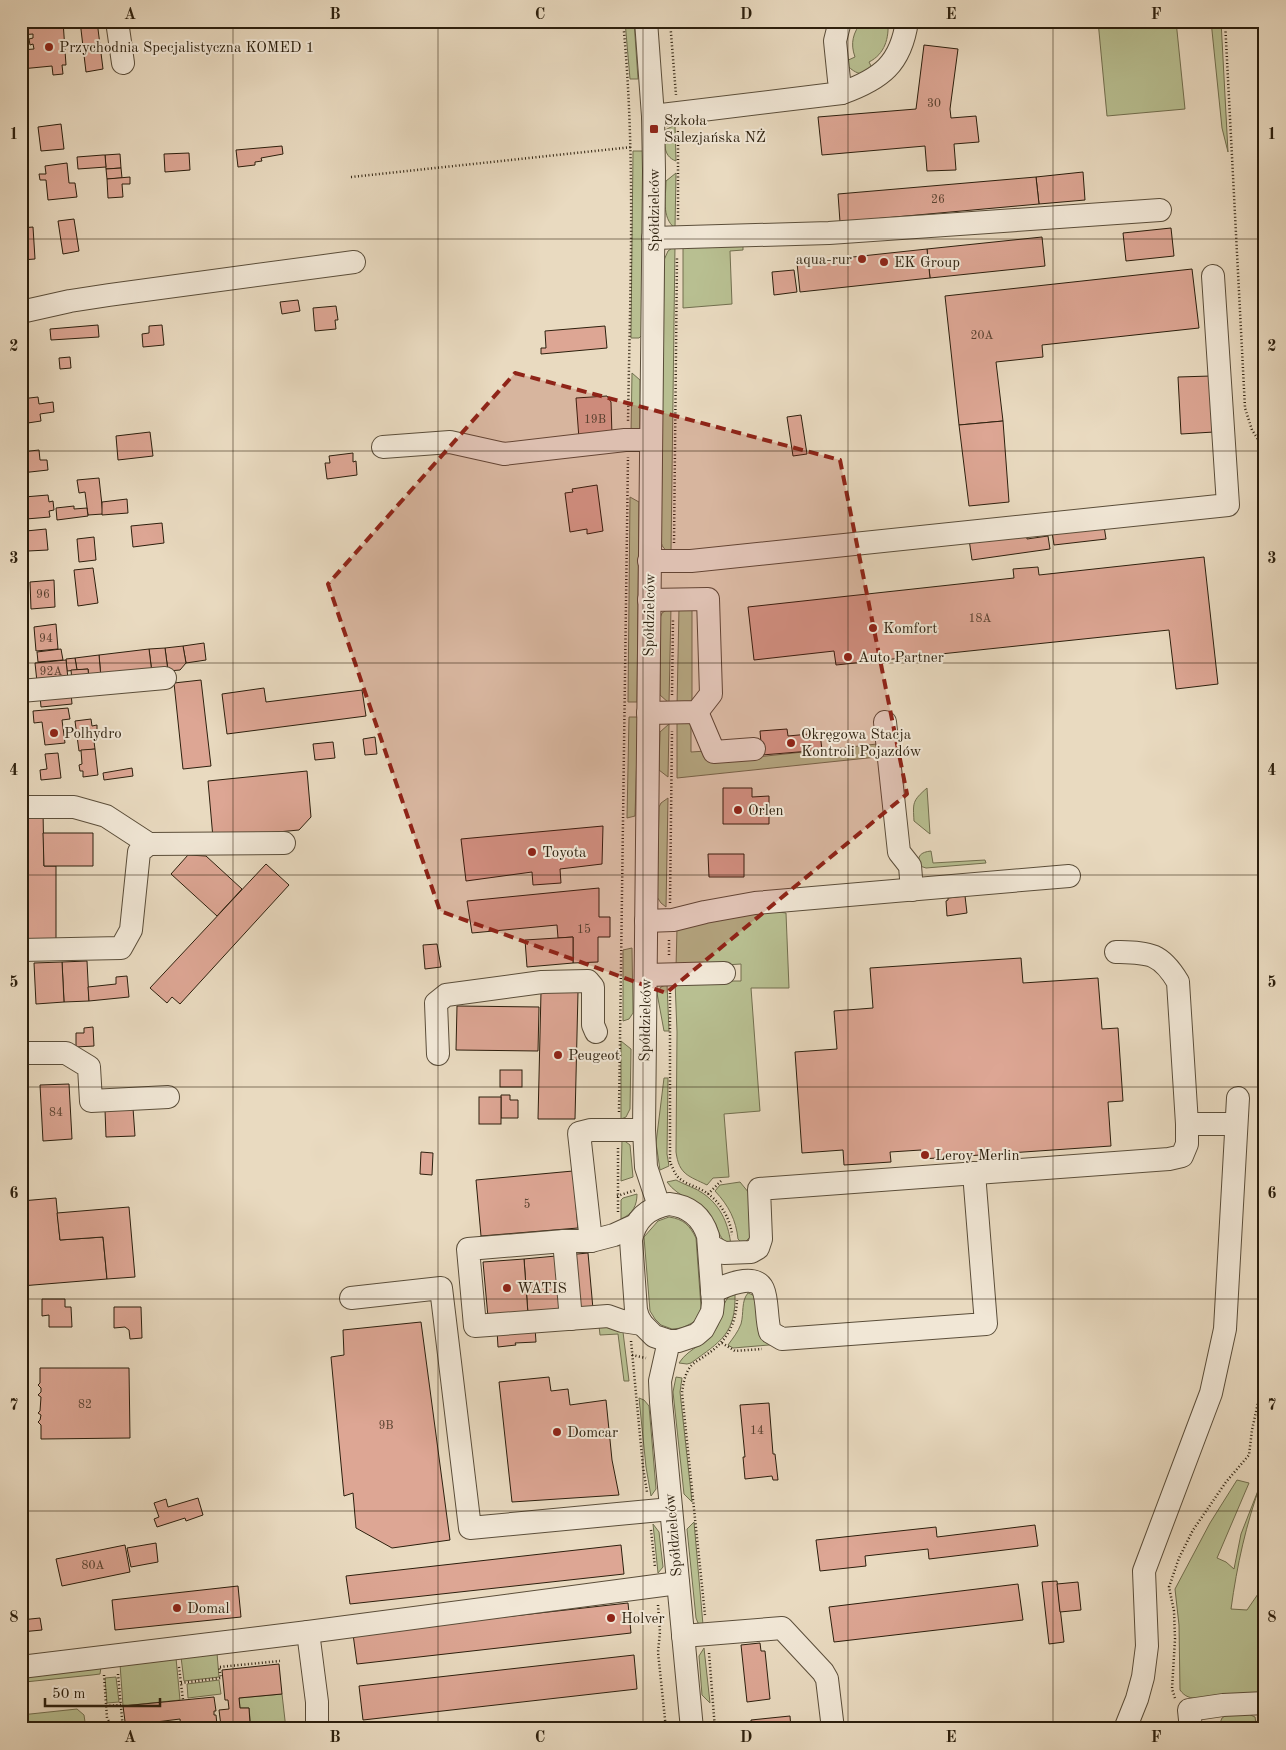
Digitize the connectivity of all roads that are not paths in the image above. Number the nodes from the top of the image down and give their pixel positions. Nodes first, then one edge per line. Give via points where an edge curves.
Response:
1 (117, 21) edge
2 (646, 21) edge
3 (840, 21) edge
4 (906, 21) edge
5 (123, 63) dead end
6 (842, 93) junction
7 (653, 116) junction
8 (1160, 210) dead end
9 (654, 238) junction
10 (354, 262) dead end
11 (1213, 276) dead end
12 (21, 312) edge
13 (651, 440) junction
14 (383, 447) dead end
15 (650, 561) junction
16 (649, 600) junction
17 (165, 678) dead end
18 (21, 691) edge
19 (697, 712) junction
20 (648, 713) junction
21 (885, 722) dead end
22 (754, 749) dead end
23 (21, 807) edge
24 (284, 843) dead end
25 (149, 844) junction
26 (1069, 876) dead end
27 (912, 890) junction
28 (646, 920) junction
29 (21, 950) edge
30 (1116, 952) dead end
31 (724, 973) dead end
32 (646, 975) junction
33 (596, 1032) dead end
34 (21, 1053) edge
35 (438, 1054) dead end
36 (168, 1097) dead end
37 (1238, 1098) dead end
38 (1187, 1124) junction
39 (1236, 1124) junction
40 (644, 1130) junction
41 (974, 1173) junction
42 (659, 1206) junction
43 (636, 1225) junction
44 (564, 1241) junction
45 (591, 1241) junction
46 (709, 1245) junction
47 (712, 1292) junction
48 (351, 1298) dead end
49 (571, 1319) junction
50 (642, 1324) junction
51 (669, 1341) junction
52 (671, 1509) junction
53 (678, 1582) junction
54 (308, 1632) junction
55 (683, 1636) junction
56 (21, 1667) edge
57 (1265, 1703) edge
58 (1190, 1719) edge
59 (317, 1729) edge
60 (692, 1729) edge
61 (833, 1729) edge
62 (1125, 1729) edge

1 - 5 street
2 - 7 street, Spółdzielców
3 - 6 street via 835,41
4 - 6 street via 905,37 898,55 883,72 860,87
6 - 7 street
7 - 9 street, Spółdzielców
8 - 9 street via 829,233
9 - 13 street, Spółdzielców
10 - 12 street via 109,295
11 - 15 street via 1228,505 721,558
13 - 14 street via 504,454 450,442
13 - 15 street, Spółdzielców
15 - 16 street, Spółdzielców
16 - 19 street via 708,599 712,694
16 - 20 street, Spółdzielców
17 - 18 street
19 - 20 street
19 - 22 street via 714,752
20 - 28 street, Spółdzielców
21 - 27 street via 899,852 910,866
23 - 25 street via 74,807 106,816
24 - 25 street
25 - 29 street via 139,852 131,930 121,948
26 - 27 street
27 - 28 street via 755,903 670,920
28 - 32 street, Spółdzielców
30 - 38 street via 1156,956 1170,968 1178,982
31 - 32 street
32 - 40 street, Spółdzielców
33 - 35 street via 593,1025 593,987 588,980 542,982 446,995 436,1003
34 - 36 street via 66,1053 89,1067 91,1101
37 - 39 street
38 - 39 street
38 - 41 street via 1187,1144 1182,1156 1169,1159
39 - 62 street via 1225,1329 1211,1393 1144,1571 1147,1646 1143,1677
40 - 42 street, Spółdzielców via 646,1167
40 - 45 street via 579,1133
41 - 46 street via 759,1190 761,1240 758,1248 751,1252 724,1253
41 - 47 street via 986,1324 782,1339 770,1332 764,1290 760,1284 752,1281 735,1283
42 - 43 street via 646,1213
42 - 46 street via 678,1205 694,1213 705,1227
43 - 45 street
43 - 50 street via 631,1240 636,1310
44 - 45 street
44 - 49 street
44 - 49 street via 468,1249 475,1326
46 - 47 street
47 - 51 street via 712,1312 703,1329 688,1339
48 - 52 street via 441,1288 470,1528
49 - 50 street via 608,1316
50 - 51 street via 654,1336
51 - 52 street, Spółdzielców via 660,1382
52 - 53 street, Spółdzielców
53 - 54 street
53 - 55 street, Spółdzielców
54 - 56 street
54 - 59 street
55 - 60 street, Spółdzielców
55 - 61 street via 782,1628 823,1672 827,1680
57 - 58 street via 1223,1705

